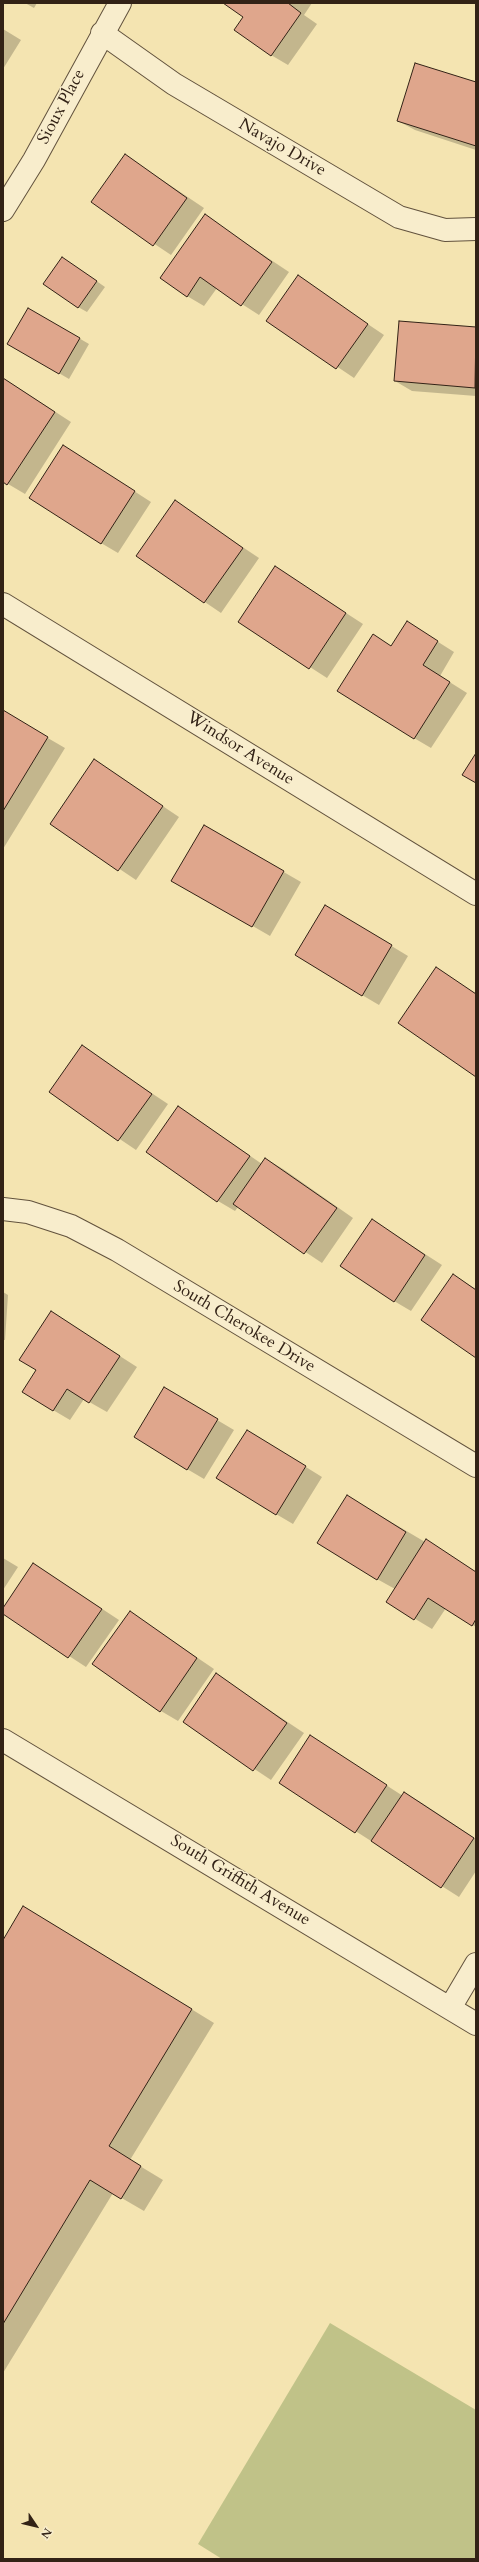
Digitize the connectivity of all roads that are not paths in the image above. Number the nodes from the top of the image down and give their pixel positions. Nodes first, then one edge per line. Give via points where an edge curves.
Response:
1 (120, 3) edge
2 (102, 33) junction
3 (3, 210) edge
4 (476, 229) edge
5 (3, 604) edge
6 (476, 894) edge
7 (3, 1209) edge
8 (476, 1466) edge
9 (3, 1740) edge
10 (476, 1964) edge
11 (450, 2008) junction
12 (476, 2024) edge

1 - 2 street, Sioux Place
2 - 3 street, Sioux Place via 34,160
2 - 4 street, Navajo Drive via 174,84 399,217 445,230
5 - 6 street, Windsor Avenue
7 - 8 street, South Cherokee Drive via 28,1212 71,1226 117,1250
9 - 11 street, South Griffith Avenue
10 - 11 street
11 - 12 street, South Griffith Avenue

